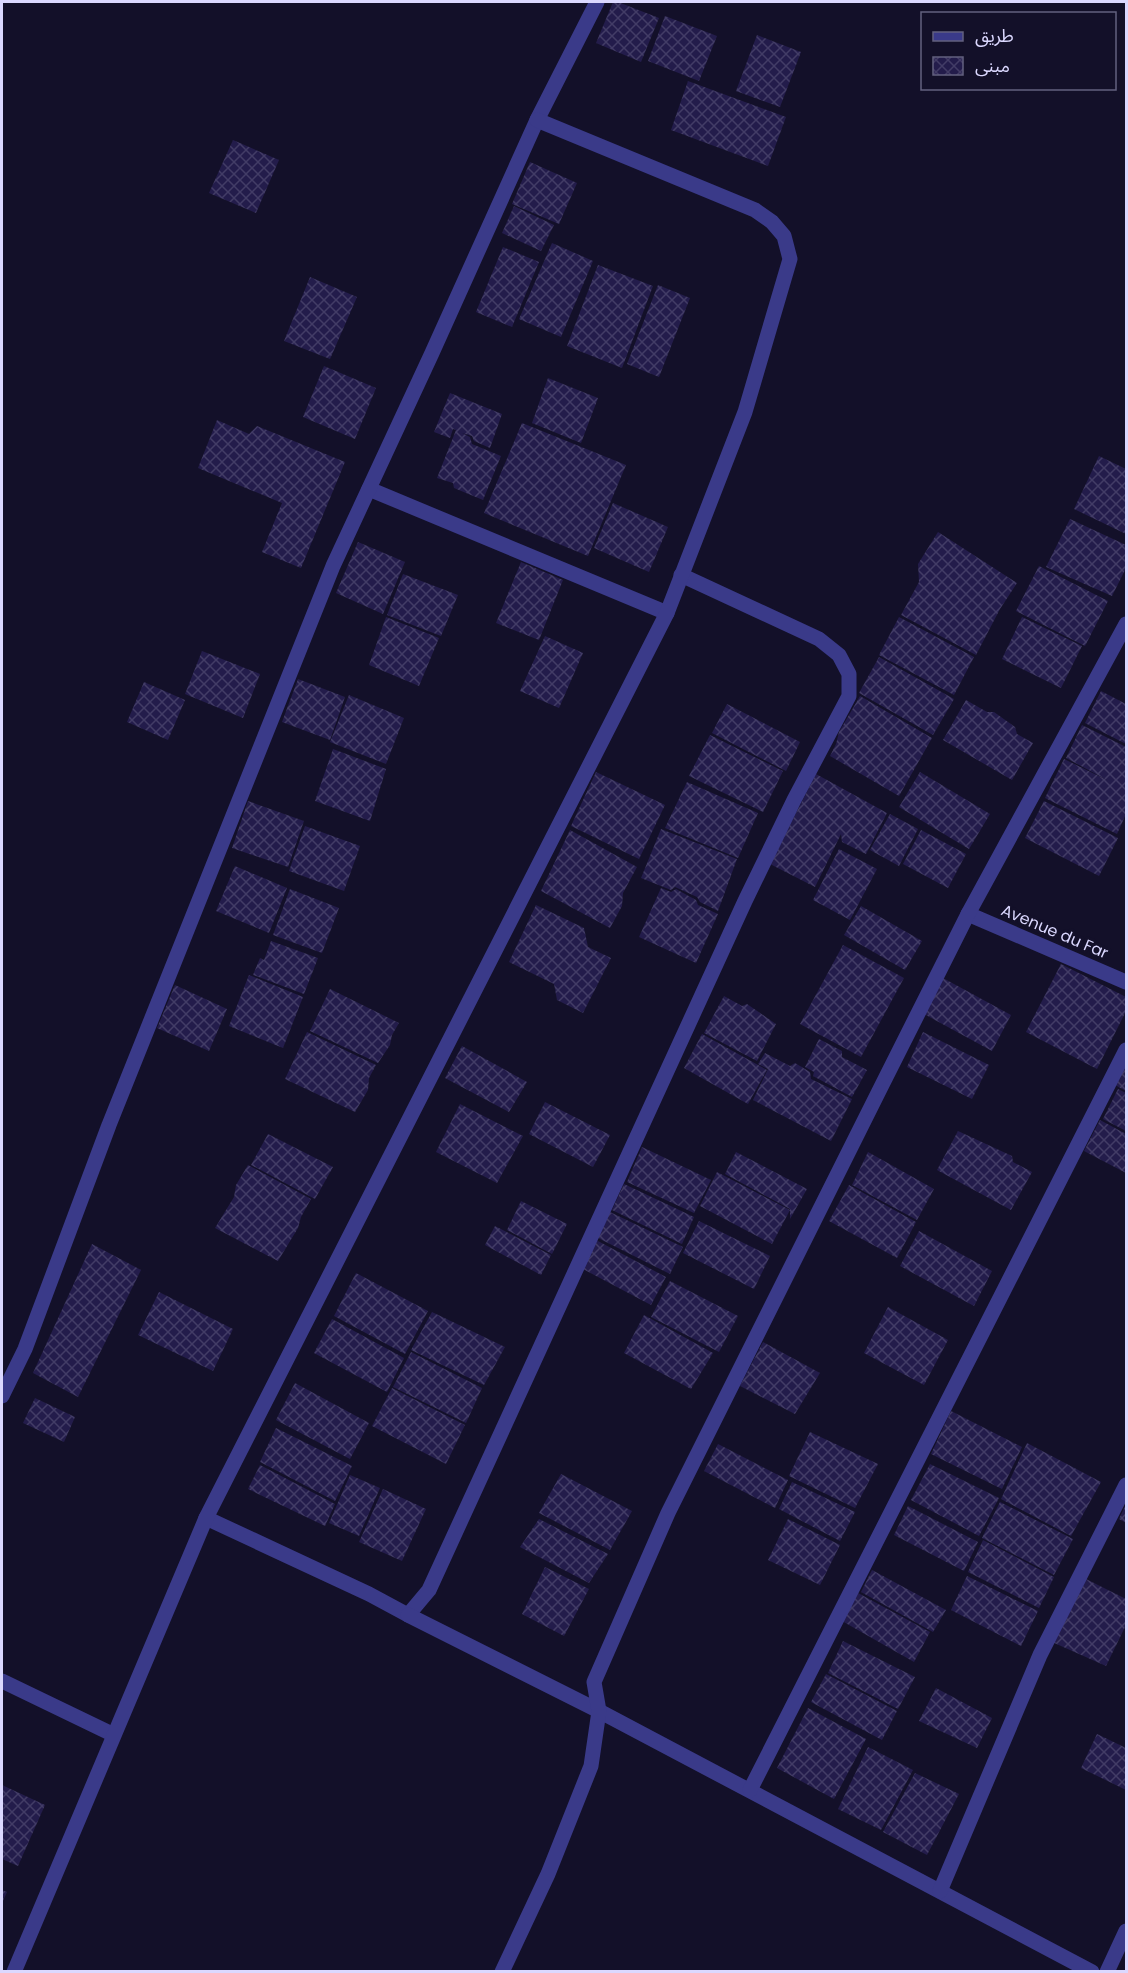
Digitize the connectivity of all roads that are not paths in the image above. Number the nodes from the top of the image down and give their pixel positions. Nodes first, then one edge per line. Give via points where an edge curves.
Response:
1 (597, 2) edge
2 (537, 120) junction
3 (369, 489) junction
4 (681, 575) junction
5 (667, 613) junction
6 (1126, 624) edge
7 (968, 915) junction
8 (1126, 982) edge
9 (1126, 1050) edge
10 (2, 1396) edge
11 (1126, 1485) edge
12 (206, 1518) junction
13 (408, 1615) junction
14 (2, 1682) edge
15 (599, 1711) junction
16 (112, 1734) junction
17 (750, 1790) junction
18 (940, 1891) junction
19 (1126, 1931) edge
20 (14, 1971) edge
21 (502, 1971) edge
22 (1092, 1971) edge
23 (1107, 1971) edge

1 - 2 street
2 - 3 street
2 - 4 street via 755,210 784,236 790,259 745,412
3 - 5 street
3 - 10 street via 333,566 109,1125 25,1348
4 - 5 street
4 - 13 street via 819,639 839,655 849,674 849,696 745,901 429,1590
5 - 12 street
6 - 7 street
7 - 8 street, Avenue du Far
7 - 15 street via 668,1512 594,1682
9 - 17 street
11 - 18 street via 1040,1655
12 - 13 street
12 - 16 street
13 - 15 street
14 - 16 street
15 - 17 street
15 - 21 street via 591,1766 548,1874
16 - 20 street
17 - 18 street
18 - 22 street
19 - 23 street

